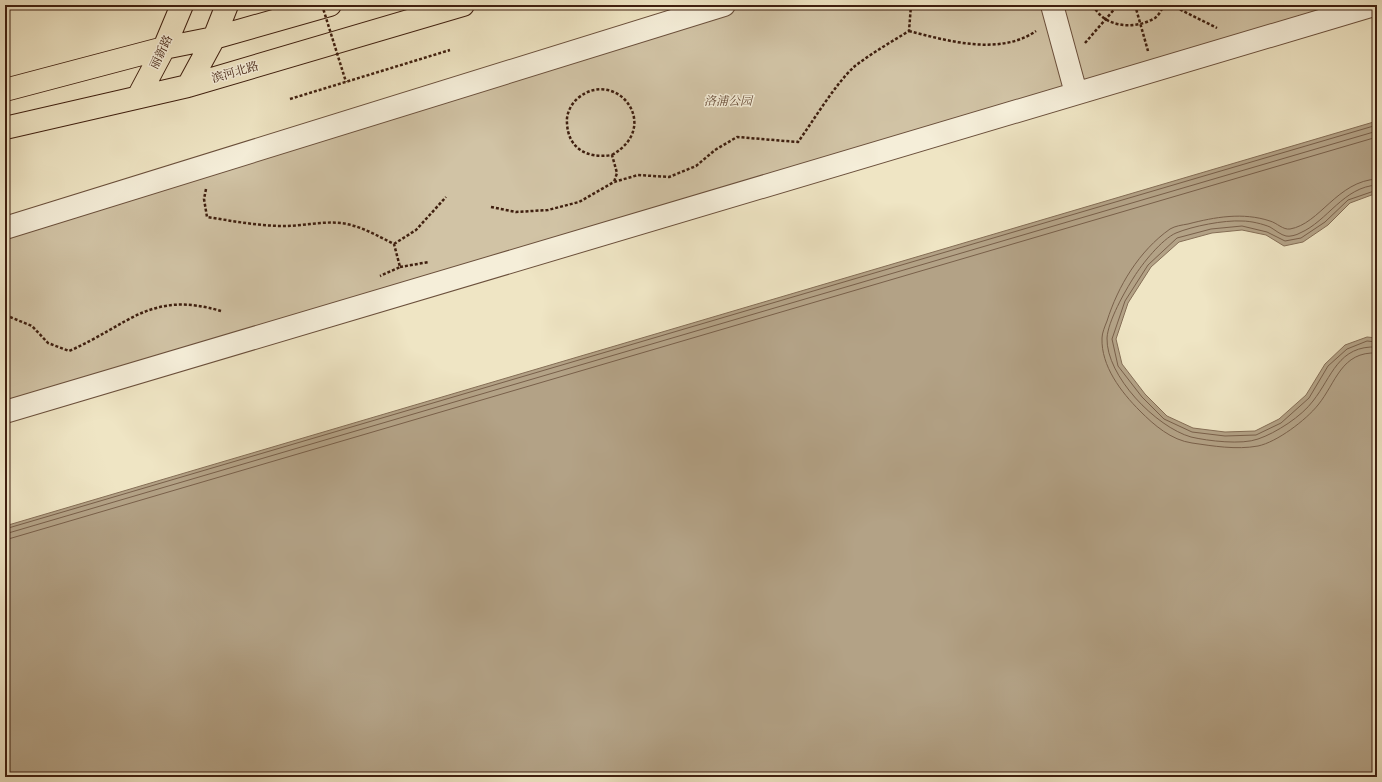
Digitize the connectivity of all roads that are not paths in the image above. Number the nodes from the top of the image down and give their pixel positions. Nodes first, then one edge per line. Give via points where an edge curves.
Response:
1 (182, 5) edge
2 (227, 5) edge
3 (330, 5) edge
4 (463, 5) edge
5 (724, 5) edge
6 (1374, 5) edge
7 (1054, 12) edge
8 (214, 38) junction
9 (164, 48) junction
10 (188, 86) junction
11 (5, 90) edge
12 (1076, 94) junction
13 (138, 97) junction
14 (8, 128) edge
15 (5, 228) edge
16 (5, 412) edge

1 - 9 main road, 丽新路
2 - 8 main road
3 - 8 main road
4 - 10 main road, 滨河北路
5 - 15 street
6 - 12 street
7 - 12 street
8 - 9 main road
8 - 10 main road
9 - 11 main road
9 - 13 main road, 丽新路
10 - 13 main road, 滨河北路
12 - 16 street
13 - 14 main road, 滨河北路

